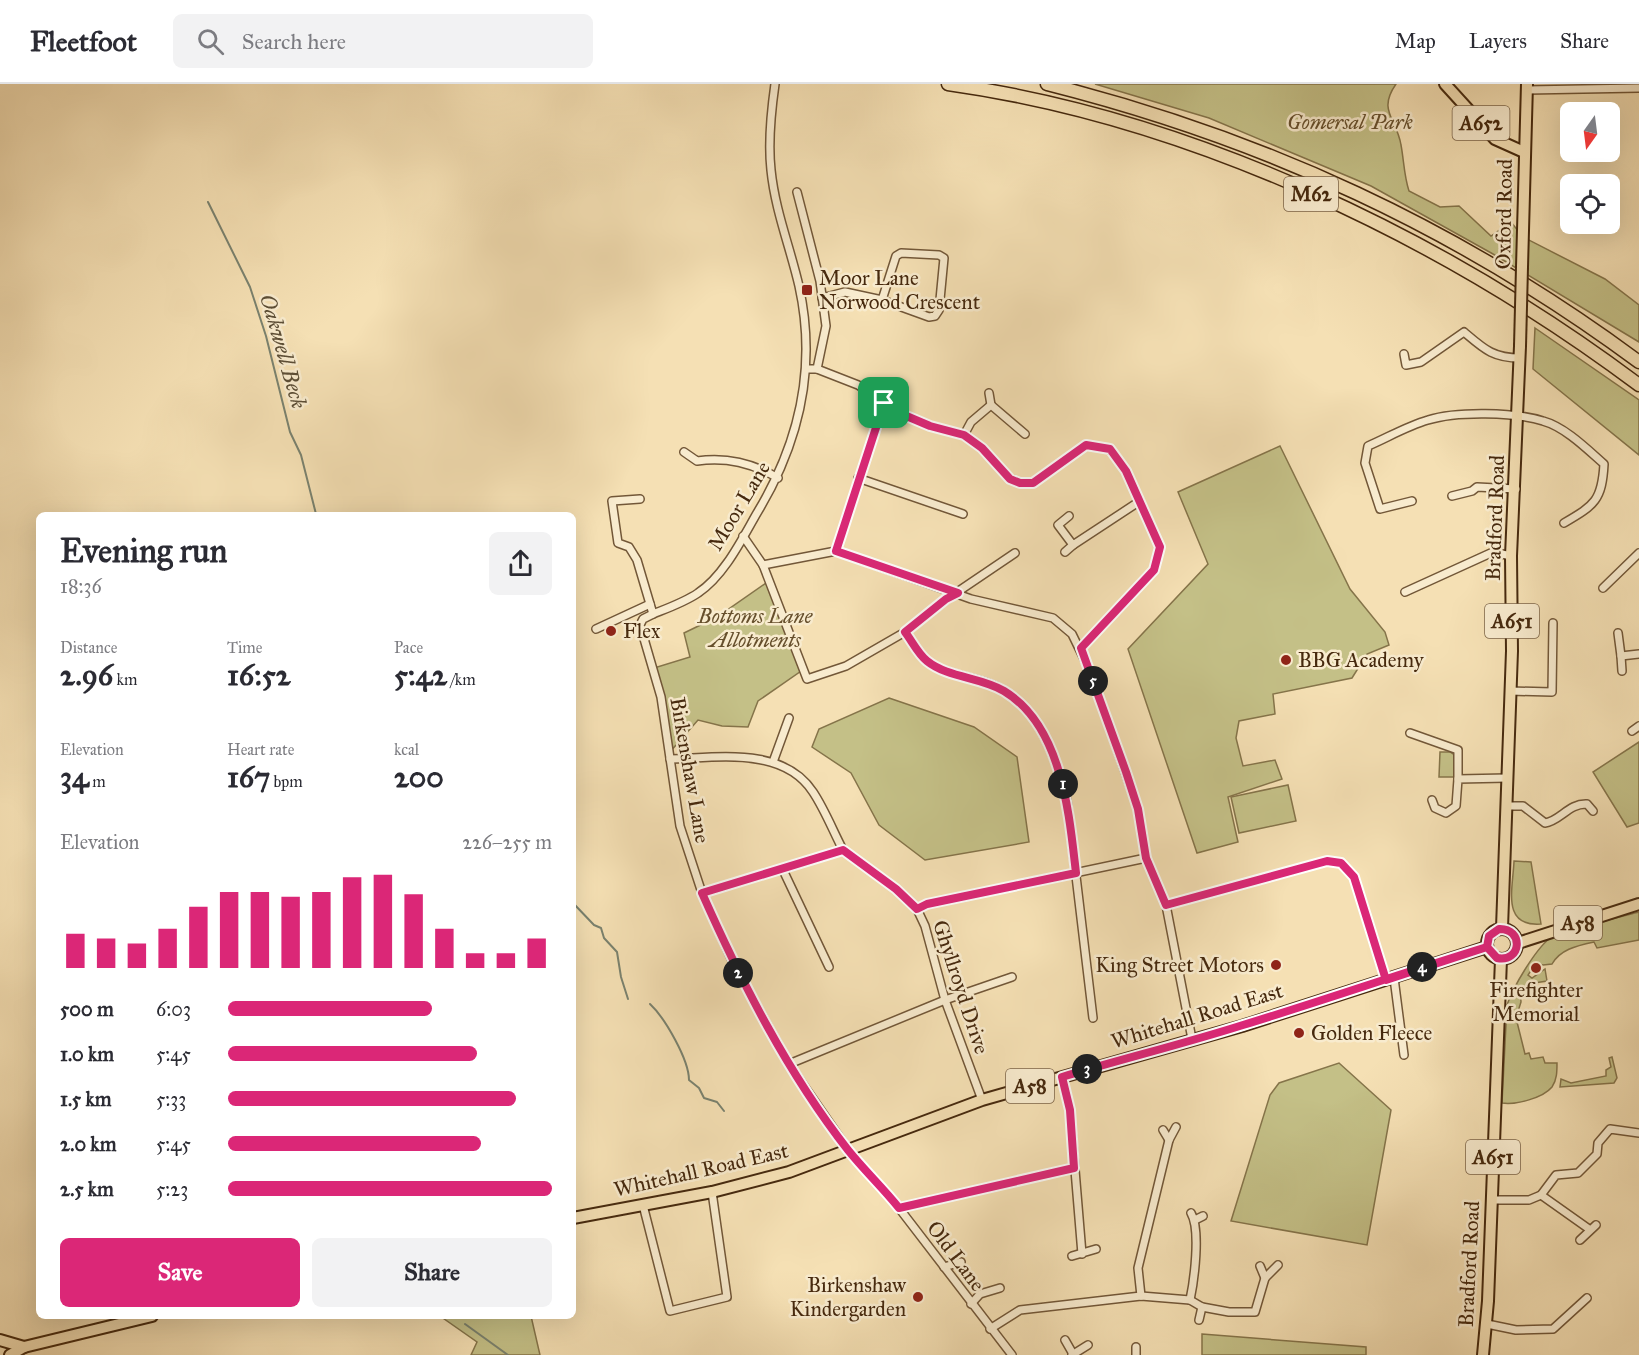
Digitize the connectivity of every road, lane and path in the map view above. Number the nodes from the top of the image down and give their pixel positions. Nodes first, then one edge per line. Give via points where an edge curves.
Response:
1 (775, 84) edge
2 (948, 84) edge
3 (1047, 84) edge
4 (1445, 84) edge
5 (1625, 86) edge
6 (1527, 87) edge
7 (1639, 88) edge
8 (1524, 152) junction
9 (797, 192) dead end
10 (822, 297) junction
11 (882, 300) junction
12 (1520, 346) joint
13 (1404, 354) dead end
14 (1520, 358) junction
15 (1639, 362) edge
16 (807, 369) junction
17 (818, 369) junction
18 (1639, 385) edge
19 (989, 393) dead end
20 (884, 403) junction
21 (991, 405) junction
22 (1519, 417) junction
23 (1025, 434) dead end
24 (964, 435) junction
25 (684, 452) dead end
26 (778, 478) junction
27 (858, 478) junction
28 (1516, 489) junction
29 (1452, 496) dead end
30 (640, 499) dead end
31 (1140, 501) junction
32 (1412, 501) dead end
33 (1380, 509) junction
34 (963, 514) dead end
35 (1373, 515) dead end
36 (1069, 516) dead end
37 (1564, 523) dead end
38 (743, 536) junction
39 (1073, 545) junction
40 (836, 551) junction
41 (1065, 552) dead end
42 (1016, 553) dead end
43 (1639, 553) edge
44 (1511, 555) junction
45 (763, 565) junction
46 (1603, 588) dead end
47 (1405, 592) dead end
48 (958, 593) junction
49 (650, 604) junction
50 (653, 614) junction
51 (1553, 623) dead end
52 (596, 629) dead end
53 (905, 632) junction
54 (1618, 633) dead end
55 (1081, 648) junction
56 (1639, 654) edge
57 (1621, 656) junction
58 (1622, 671) dead end
59 (1510, 691) junction
60 (789, 718) dead end
61 (1639, 726) edge
62 (1632, 731) dead end
63 (1410, 733) dead end
64 (670, 759) junction
65 (773, 762) junction
66 (1507, 778) junction
67 (1458, 779) junction
68 (1432, 800) dead end
69 (1507, 806) junction
70 (1593, 811) dead end
71 (1550, 822) junction
72 (1556, 830) dead end
73 (843, 850) junction
74 (1146, 858) junction
75 (783, 870) junction
76 (1076, 873) junction
77 (702, 893) junction
78 (1639, 904) edge
79 (1166, 905) junction
80 (917, 909) junction
81 (1502, 928) junction
82 (1518, 943) junction
83 (1487, 947) junction
84 (1501, 959) junction
85 (830, 967) dead end
86 (1012, 977) dead end
87 (1390, 979) junction
88 (945, 1000) junction
89 (1093, 1018) dead end
90 (1192, 1039) junction
91 (1404, 1055) dead end
92 (789, 1064) junction
93 (1062, 1077) junction
94 (982, 1100) junction
95 (1176, 1126) dead end
96 (1163, 1130) dead end
97 (1639, 1133) edge
98 (1169, 1140) junction
99 (849, 1151) junction
100 (1074, 1168) junction
101 (712, 1192) junction
102 (1541, 1195) junction
103 (1492, 1200) junction
104 (643, 1205) junction
105 (899, 1208) junction
106 (1203, 1216) dead end
107 (576, 1217) edge
108 (1580, 1240) dead end
109 (1096, 1249) dead end
110 (1082, 1254) junction
111 (1072, 1257) dead end
112 (962, 1262) dead end
113 (1260, 1266) dead end
114 (1278, 1266) dead end
115 (944, 1267) junction
116 (1265, 1278) junction
117 (1000, 1288) dead end
118 (1141, 1296) junction
119 (1587, 1298) dead end
120 (1190, 1300) junction
121 (971, 1304) junction
122 (1202, 1307) junction
123 (140, 1319) edge
124 (1199, 1320) dead end
125 (1487, 1324) junction
126 (990, 1329) junction
127 (0, 1340) edge
128 (1065, 1340) dead end
129 (1088, 1345) dead end
130 (24, 1347) junction
131 (1073, 1354) edge
132 (10, 1355) edge
133 (1012, 1355) edge
134 (1483, 1355) edge

1 - 16 street, Moor Lane via 771,170 799,287
2 - 18 highway, M62 via 1079,111 1256,169 1340,206 1515,298
3 - 15 highway, M62 via 1220,135 1352,190 1488,261
4 - 8 main road, A652 via 1495,139
5 - 6 street
5 - 7 street
6 - 8 main road, Oxford Road / A651
8 - 12 main road, Oxford Road / A651, bridge
9 - 10 street
10 - 11 street via 845,292
10 - 17 street via 826,326
11 - 11 street via 896,256 901,253 944,258 939,310 935,316
12 - 14 main road, Bradford Road / A651
13 - 14 street via 1406,365 1421,362 1464,332 1502,358
14 - 22 main road, Bradford Road / A651
16 - 17 street
16 - 26 street, Moor Lane via 795,432
17 - 20 street via 858,385
19 - 21 street
20 - 24 street via 930,426
20 - 27 street
21 - 23 street
21 - 24 street via 971,422
22 - 28 main road, Bradford Road / A651
22 - 33 street via 1468,415 1428,420 1368,446 1365,462
22 - 37 street via 1545,421 1604,464 1603,490 1586,510
24 - 31 street via 982,448 1010,479 1020,483 1033,483 1086,445 1110,449
25 - 26 street via 697,461 741,462
26 - 38 street, Moor Lane
27 - 34 street
27 - 40 street
28 - 29 street via 1477,486
28 - 44 main road, Bradford Road / A651
30 - 49 street via 612,501 618,543 629,547 638,560
31 - 39 street
31 - 55 street via 1160,547 1154,570
32 - 33 street
33 - 35 street
36 - 39 street via 1058,525
38 - 45 street
38 - 50 street, Moor Lane via 700,592
39 - 41 street
40 - 45 street
40 - 48 street
42 - 48 street
43 - 46 street
44 - 47 street via 1493,552
44 - 59 main road, Bradford Road / A651
45 - 53 street via 807,679 846,666
48 - 53 street
48 - 55 street via 1053,618 1072,633
49 - 50 street
49 - 52 street
50 - 64 street, Birkenshaw Lane via 640,625 659,687
51 - 59 street via 1552,692
53 - 76 street via 925,660 1005,691 1040,729 1060,773
54 - 57 street
55 - 74 street via 1138,809
56 - 57 street
57 - 58 street
59 - 66 main road, Bradford Road / A651
60 - 65 street
61 - 62 street
63 - 67 street via 1458,750
64 - 65 street
64 - 77 street, Birkenshaw Lane via 680,826
65 - 73 street via 794,772 813,791
66 - 67 street
66 - 69 main road, Bradford Road / A651
67 - 68 street via 1456,806 1452,810 1438,812
69 - 71 street via 1523,806 1545,823
69 - 81 main road, Bradford Road / A651
70 - 71 street via 1587,804 1577,804
71 - 72 street
73 - 75 street
73 - 80 street, Ghyllroyd Drive
74 - 76 street
74 - 79 street
75 - 77 street
75 - 85 street
76 - 80 street
76 - 89 street
77 - 92 street, Birkenshaw Lane via 734,965
78 - 82 main road, A58
79 - 87 street via 1327,861 1341,863 1354,877
79 - 90 street
80 - 88 street, Ghyllroyd Drive
81 - 82 main road via 1513,933
81 - 83 main road via 1491,933
82 - 84 main road, A58 via 1511,956
83 - 84 main road via 1492,956
83 - 87 main road, Whitehall Road East / A58
84 - 103 main road, Bradford Road / A651
86 - 88 street
87 - 90 main road, Whitehall Road East / A58
87 - 91 street
88 - 92 street
88 - 94 street, Ghyllroyd Drive
90 - 93 main road, Whitehall Road East / A58
92 - 99 street, Birkenshaw Lane
93 - 94 main road, Whitehall Road East / A58
93 - 100 street via 1070,1110
94 - 99 main road, Whitehall Road East / A58
95 - 98 street
96 - 98 street
97 - 102 street via 1610,1129 1598,1143 1597,1154 1578,1173 1556,1174
98 - 118 street via 1138,1268
99 - 101 main road, Whitehall Road East / A58
99 - 105 street, Old Lane
100 - 105 street
100 - 110 street
101 - 104 main road, Whitehall Road East / A58
101 - 104 street via 727,1297 670,1311
102 - 103 street via 1529,1200
102 - 108 street via 1592,1227
103 - 125 main road, Bradford Road / A651
104 - 107 main road, Whitehall Road East / A58
105 - 115 street, Old Lane
106 - 120 street via 1193,1217 1197,1268
109 - 110 street
110 - 111 street
112 - 115 street
113 - 116 street
114 - 116 street
115 - 121 street, Old Lane
116 - 122 street via 1255,1312
117 - 121 street via 980,1294
118 - 120 street
118 - 126 street via 1020,1310
119 - 125 street via 1553,1329 1516,1330
120 - 122 street
121 - 126 street, Old Lane
122 - 124 street
123 - 130 main road
125 - 134 main road, Bradford Road / A651
126 - 133 street, Old Lane
127 - 130 main road
128 - 131 street
129 - 131 street
130 - 132 main road

